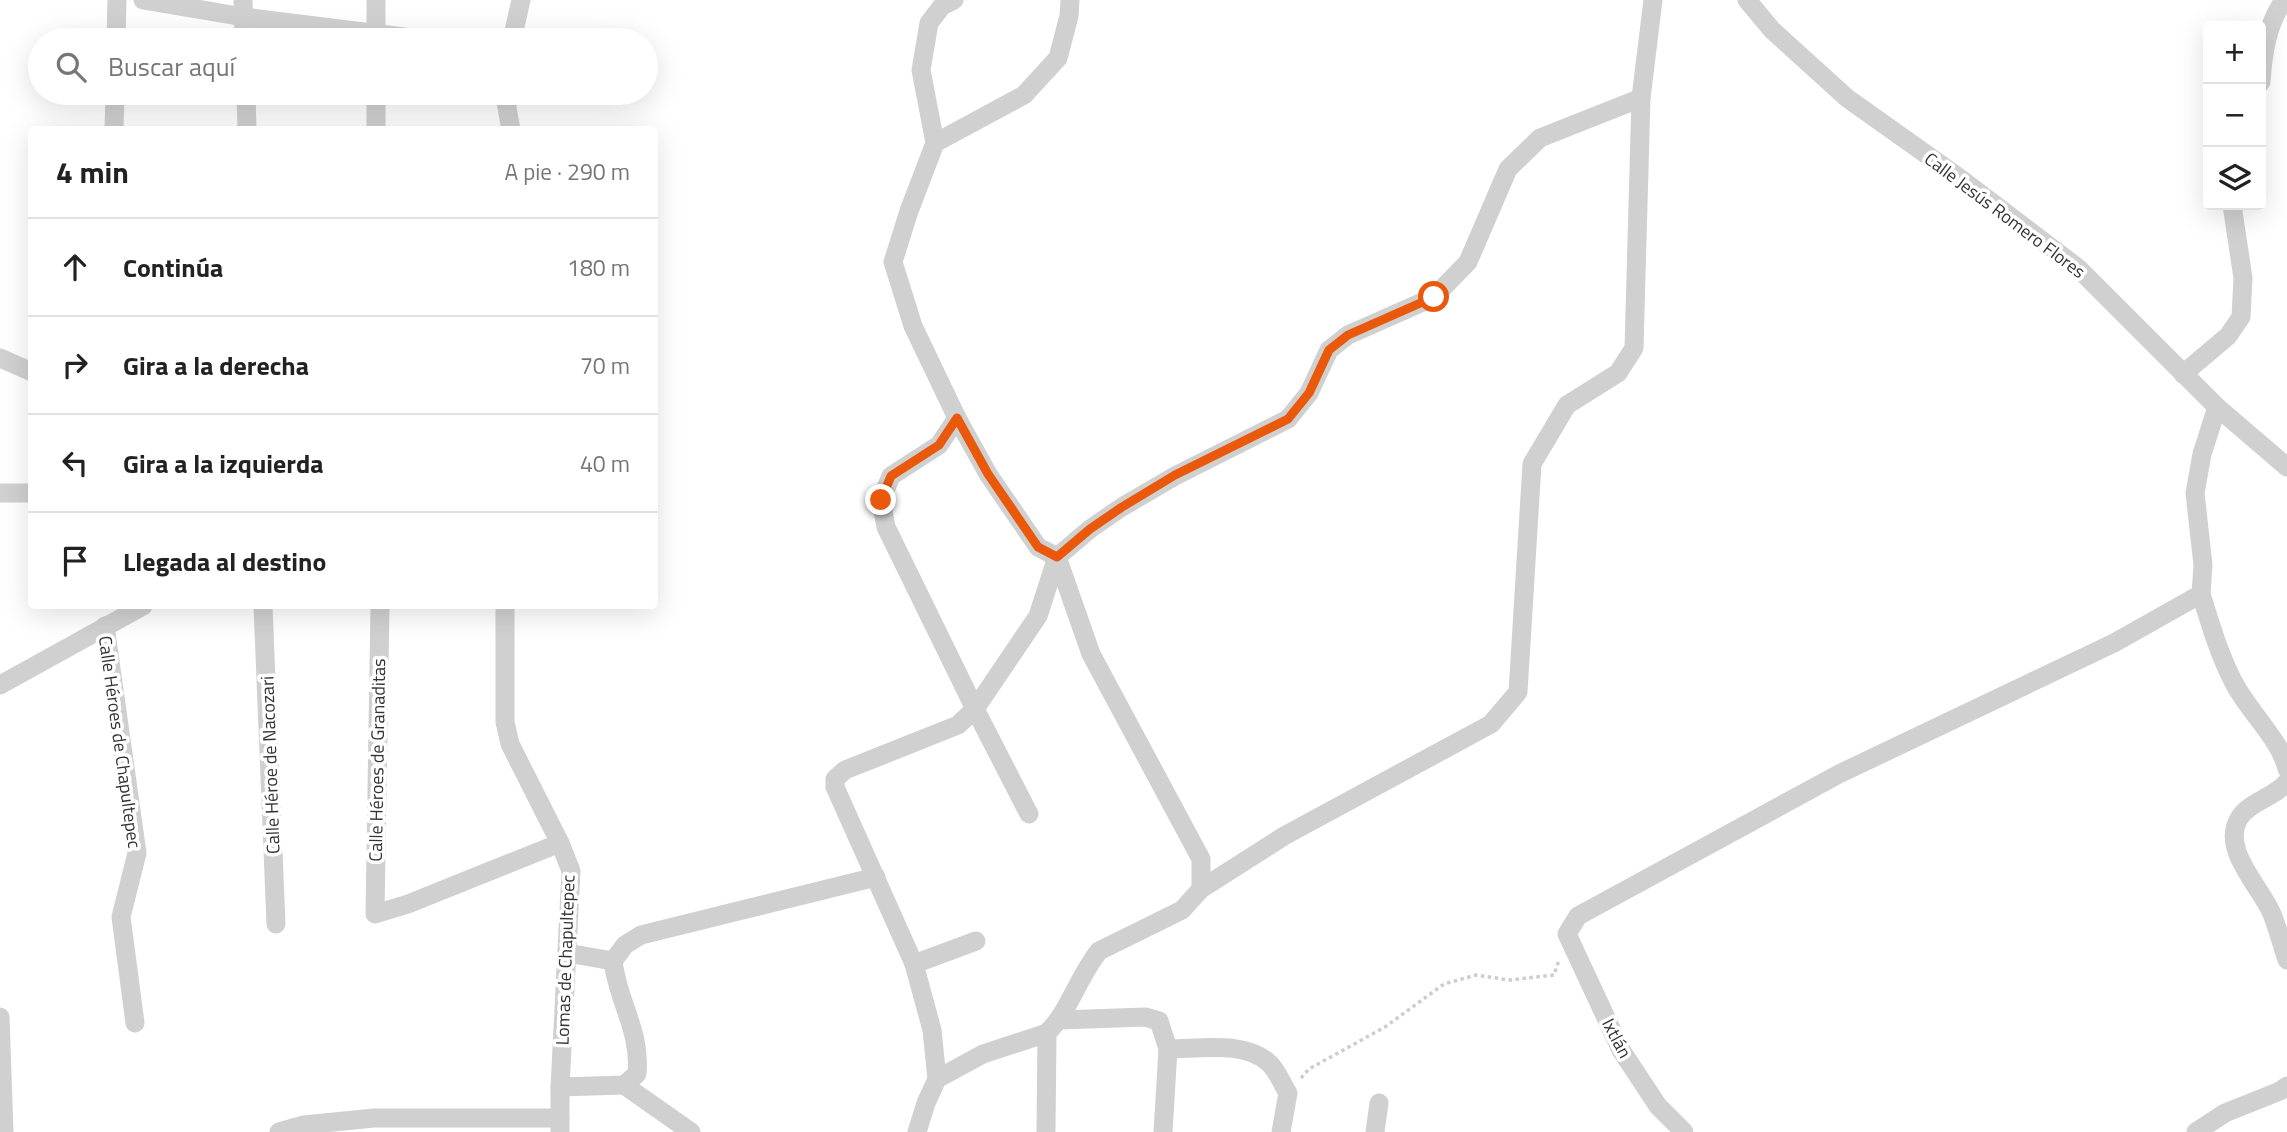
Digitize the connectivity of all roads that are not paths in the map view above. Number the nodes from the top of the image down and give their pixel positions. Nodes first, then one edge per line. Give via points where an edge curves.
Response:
1 (117, 0) edge
2 (143, 0) edge
3 (376, 0) edge
4 (522, 0) edge
5 (954, 0) edge
6 (1070, 0) edge
7 (1653, 0) edge
8 (1747, 0) edge
9 (2284, 0) edge
10 (243, 9) edge
11 (116, 28) edge
12 (244, 28) edge
13 (333, 28) edge
14 (376, 28) edge
15 (515, 28) edge
16 (2266, 41) edge
17 (1641, 98) junction
18 (115, 105) edge
19 (246, 105) edge
20 (376, 105) edge
21 (507, 105) edge
22 (114, 126) edge
23 (247, 126) edge
24 (376, 126) edge
25 (510, 126) edge
26 (936, 143) junction
27 (2233, 210) edge
28 (0, 358) edge
29 (28, 370) edge
30 (2183, 374) junction
31 (2217, 407) junction
32 (957, 418) junction
33 (2287, 467) edge
34 (0, 493) edge
35 (28, 493) edge
36 (1057, 557) junction
37 (2201, 594) junction
38 (137, 609) edge
39 (263, 609) edge
40 (380, 609) edge
41 (505, 609) edge
42 (105, 626) junction
43 (0, 685) edge
44 (975, 709) junction
45 (2287, 769) edge
46 (2287, 782) edge
47 (1030, 814) dead end
48 (560, 843) junction
49 (876, 877) junction
50 (1201, 889) junction
51 (276, 924) dead end
52 (976, 941) dead end
53 (567, 953) junction
54 (2287, 960) edge
55 (613, 961) junction
56 (914, 964) junction
57 (0, 1017) edge
58 (135, 1023) dead end
59 (1053, 1027) junction
60 (1168, 1049) junction
61 (936, 1079) junction
62 (624, 1085) junction
63 (2287, 1086) edge
64 (560, 1087) junction
65 (1379, 1103) dead end
66 (374, 1125) edge
67 (560, 1125) edge
68 (4, 1132) edge
69 (279, 1132) edge
70 (691, 1132) edge
71 (918, 1132) edge
72 (1046, 1132) edge
73 (1163, 1132) edge
74 (1281, 1132) edge
75 (1376, 1132) edge
76 (1684, 1132) edge
77 (2196, 1132) edge

1 - 11 street
2 - 10 street
3 - 14 street
4 - 15 street
5 - 26 street via 942,6 929,23 921,70
6 - 26 street via 1058,58 1024,95
7 - 17 street
8 - 30 street, Calle Jesús Romero Flores via 1772,30 1847,98 2078,268
9 - 16 street via 2274,14
10 - 12 street
10 - 13 street
17 - 36 street via 1540,138 1508,169 1468,262 1434,297 1348,335 1329,350 1309,393 1288,419 1175,475 1090,529
17 - 50 street via 1634,348 1618,373 1567,405 1532,464 1518,692 1491,724 1283,836
18 - 22 street
19 - 23 street
20 - 24 street
21 - 25 street
26 - 32 street via 893,261 913,326
27 - 30 street via 2243,278 2241,317 2228,336
28 - 29 street
30 - 31 street, Calle Jesús Romero Flores
31 - 33 street, Calle Jesús Romero Flores
31 - 37 street via 2195,493 2203,565
32 - 36 street via 988,474 1038,547
32 - 44 street via 939,445 891,476 881,500 886,527
34 - 35 street
36 - 44 street via 1038,616
36 - 50 street via 1091,654 1201,859
37 - 45 street via 2232,681 2280,750
37 - 76 street, Ixtlán via 2114,643 1839,774 1578,916 1567,934 1621,1050 1658,1106
38 - 42 street
39 - 51 street, Calle Héroe de Nacozari
40 - 48 street, Calle Héroes de Granaditas via 374,914
41 - 48 street, Lomas de Chapultepec via 505,722 515,755
42 - 43 street
42 - 58 street, Calle Héroes de Chapultepec via 137,853 121,917
44 - 47 street
44 - 49 street via 958,726 845,770 835,779
46 - 54 street via 2242,813 2236,823 2235,845 2245,871 2272,912
48 - 53 street, Lomas de Chapultepec via 571,871
49 - 55 street via 641,935 625,944
49 - 56 street
50 - 59 street via 1182,910 1099,951
52 - 56 street
53 - 55 street
53 - 64 street, Lomas de Chapultepec
55 - 62 street via 639,1055 637,1074
56 - 61 street via 932,1030
57 - 68 street
59 - 60 street via 1145,1017 1159,1021
59 - 61 street via 983,1054
59 - 72 street
60 - 73 street
60 - 74 street via 1236,1049 1256,1054 1271,1065 1288,1093
61 - 71 street
62 - 64 street
62 - 70 street
63 - 77 street via 2225,1113
64 - 67 street, Lomas de Chapultepec
65 - 75 street
66 - 67 street
66 - 69 street via 304,1125

